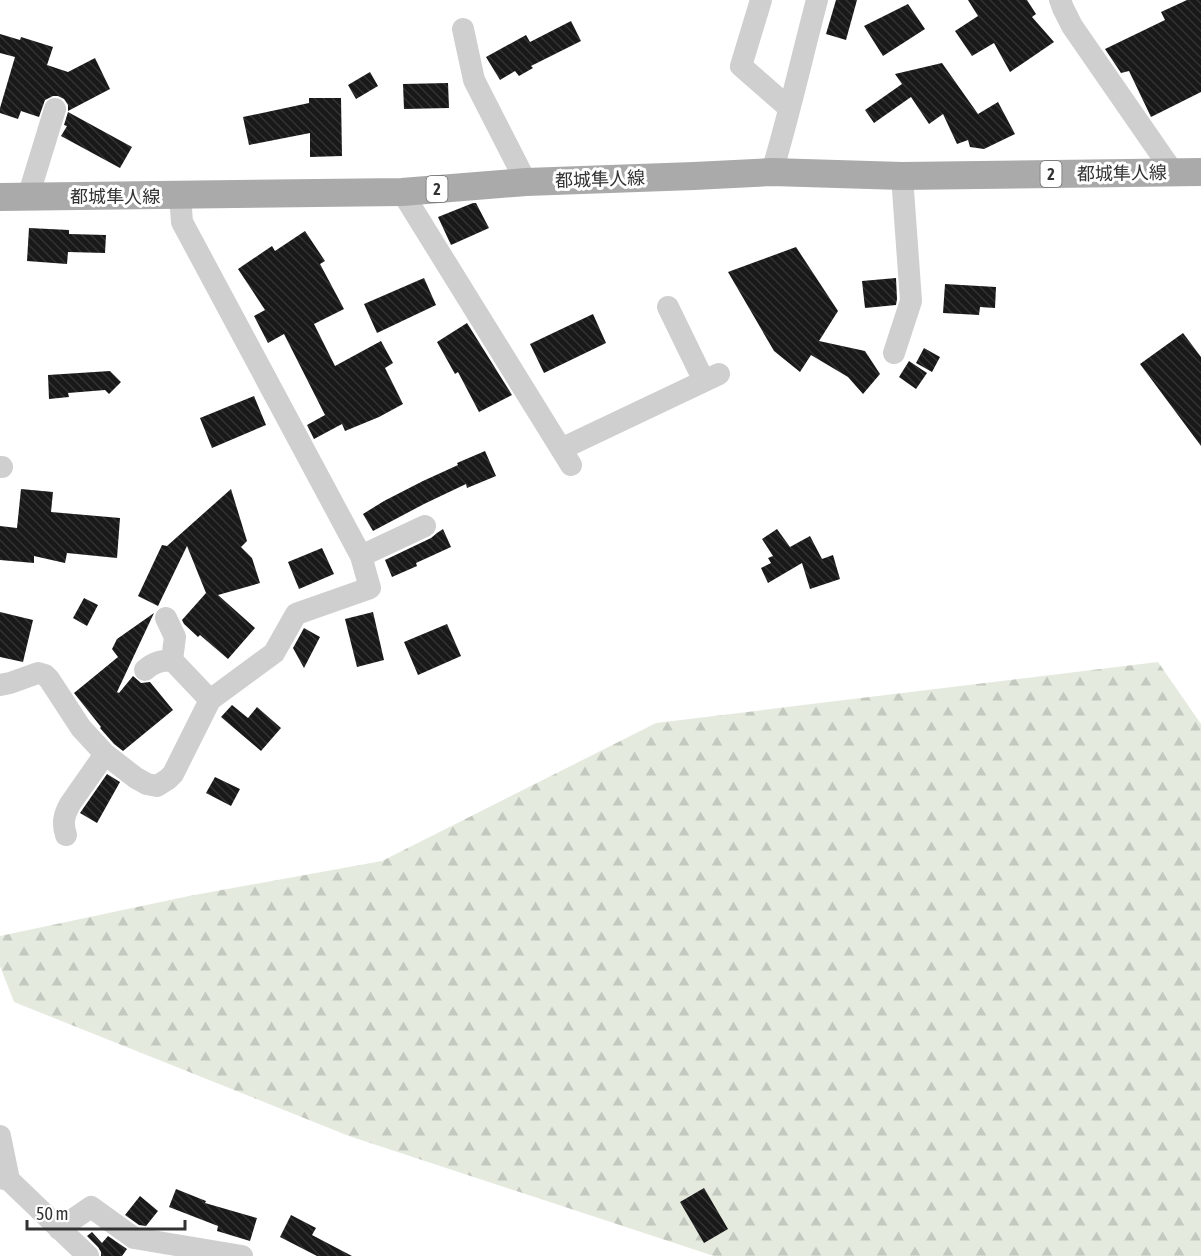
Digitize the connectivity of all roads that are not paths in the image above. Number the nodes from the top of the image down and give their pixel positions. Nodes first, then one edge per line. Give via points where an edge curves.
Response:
1 (761, 0) edge
2 (817, 0) edge
3 (1060, 0) edge
4 (463, 29) dead end
5 (789, 108) junction
6 (55, 109) dead end
7 (772, 172) junction
8 (1187, 172) edge
9 (902, 176) junction
10 (526, 182) junction
11 (402, 192) junction
12 (180, 195) junction
13 (14, 197) edge
14 (668, 307) dead end
15 (894, 353) dead end
16 (425, 526) dead end
17 (361, 556) junction
18 (166, 618) dead end
19 (172, 660) junction
20 (145, 670) dead end
21 (0, 685) edge
22 (210, 700) junction
23 (105, 754) junction
24 (66, 836) dead end
25 (0, 1136) edge
26 (4, 1179) edge
27 (59, 1229) junction
28 (88, 1256) edge
29 (242, 1256) edge

1 - 5 street via 741,66
2 - 5 street
3 - 8 street via 1072,27
4 - 10 street via 474,80
5 - 7 street
6 - 13 street
7 - 9 main road, 都城隼人線 / 2
7 - 10 main road, 都城隼人線 / 2
8 - 9 main road, 都城隼人線 / 2
9 - 15 street via 910,301
10 - 11 main road, 都城隼人線 / 2
11 - 12 main road, 都城隼人線 / 2
11 - 14 street via 566,457 712,377
12 - 13 main road, 都城隼人線 / 2
12 - 17 street via 182,222
16 - 17 street
17 - 22 street via 370,588 296,614 274,652
18 - 19 street via 175,638
19 - 20 street via 160,661
19 - 22 street
21 - 23 street via 38,673 45,675 81,728
22 - 23 street via 173,774 157,786 136,778
23 - 24 street via 66,812
25 - 26 street
26 - 27 street
27 - 28 street
27 - 29 street via 92,1207 134,1238

